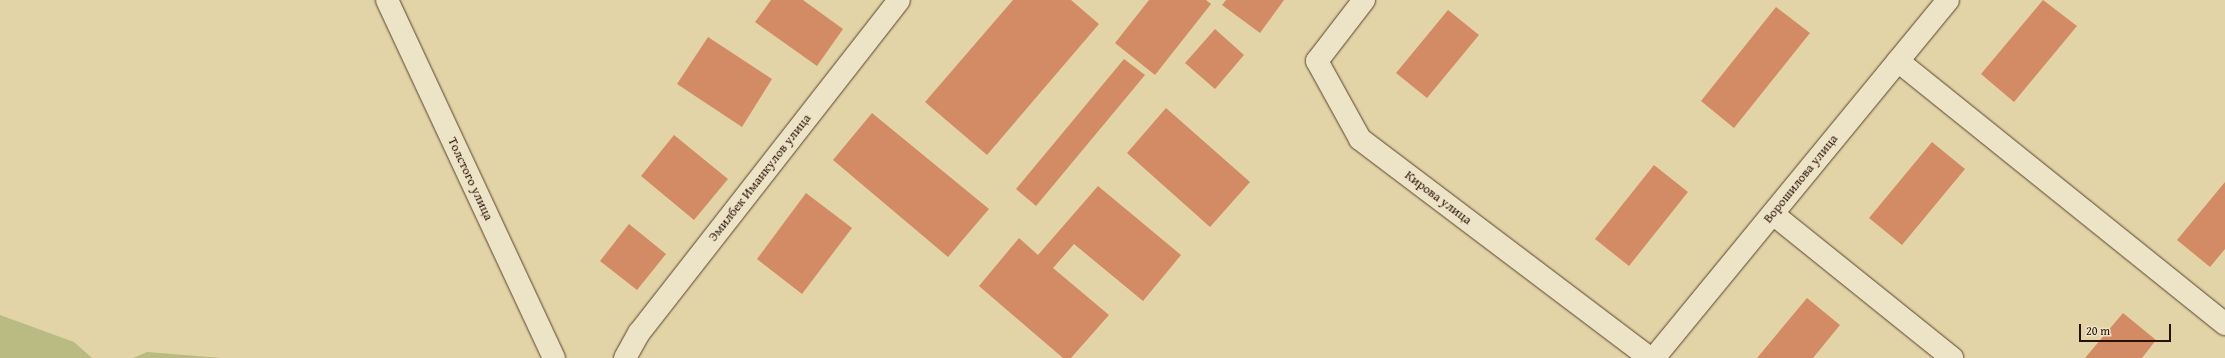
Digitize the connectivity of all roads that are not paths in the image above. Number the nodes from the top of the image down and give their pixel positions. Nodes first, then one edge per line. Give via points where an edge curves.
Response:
1 (387, 0) edge
2 (899, 0) edge
3 (1364, 0) edge
4 (1948, 0) edge
5 (1898, 61) junction
6 (1773, 214) junction
7 (2225, 324) edge
8 (554, 358) edge
9 (625, 358) edge
10 (1650, 358) edge
11 (1654, 358) edge
12 (1952, 358) edge

1 - 8 street, Толстого улица
2 - 9 street, Эмилбек Иманкулов улица via 639,333
3 - 10 street, Кирова улица via 1316,61 1360,139
4 - 5 street, Ворошилова улица
5 - 6 street, Ворошилова улица
5 - 7 street
6 - 11 street, Ворошилова улица
6 - 12 street

